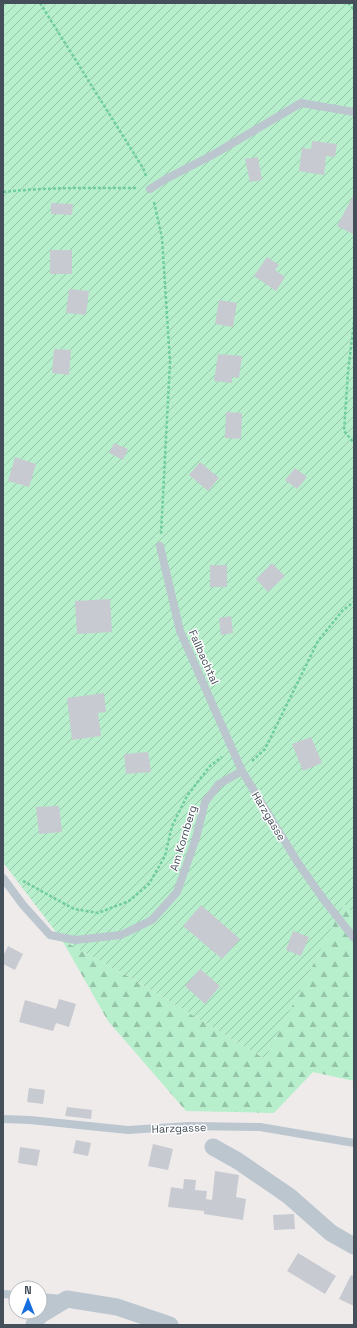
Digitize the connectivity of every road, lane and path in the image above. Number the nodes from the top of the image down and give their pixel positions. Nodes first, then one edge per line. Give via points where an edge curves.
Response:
1 (40, 3) edge
2 (348, 3) edge
3 (354, 10) edge
4 (354, 112) edge
5 (150, 189) junction
6 (3, 192) edge
7 (354, 322) edge
8 (354, 442) edge
9 (160, 546) joint
10 (354, 602) edge
11 (232, 750) junction
12 (242, 771) junction
13 (3, 878) edge
14 (17, 880) dead end
15 (354, 938) edge
16 (3, 1119) edge
17 (354, 1143) edge
18 (213, 1147) dead end
19 (354, 1246) edge
20 (48, 1298) edge
21 (67, 1299) junction
22 (34, 1325) edge
23 (170, 1325) edge

1 - 5 path via 143,168
2 - 3 path
4 - 5 lane via 301,103
5 - 6 path via 87,187
5 - 9 path via 162,238 170,362
7 - 8 path via 344,431
9 - 11 lane, Fallbachtal via 180,631
10 - 12 path via 343,610 318,641 265,749
11 - 12 lane, Fallbachtal
11 - 14 path via 210,766 187,796 172,826 165,856 148,884 129,901 98,913 74,909 24,881
12 - 13 lane, Am Kornberg via 219,784 205,802 196,838 177,892 152,920 127,932 75,940 50,935
12 - 15 lane, Harzgasse via 298,863
16 - 17 lane, Harzgasse via 128,1130 189,1126 260,1127
18 - 19 street, Harzgasse via 289,1196 331,1233
20 - 21 lane
21 - 22 street via 39,1316
21 - 23 street via 117,1307

